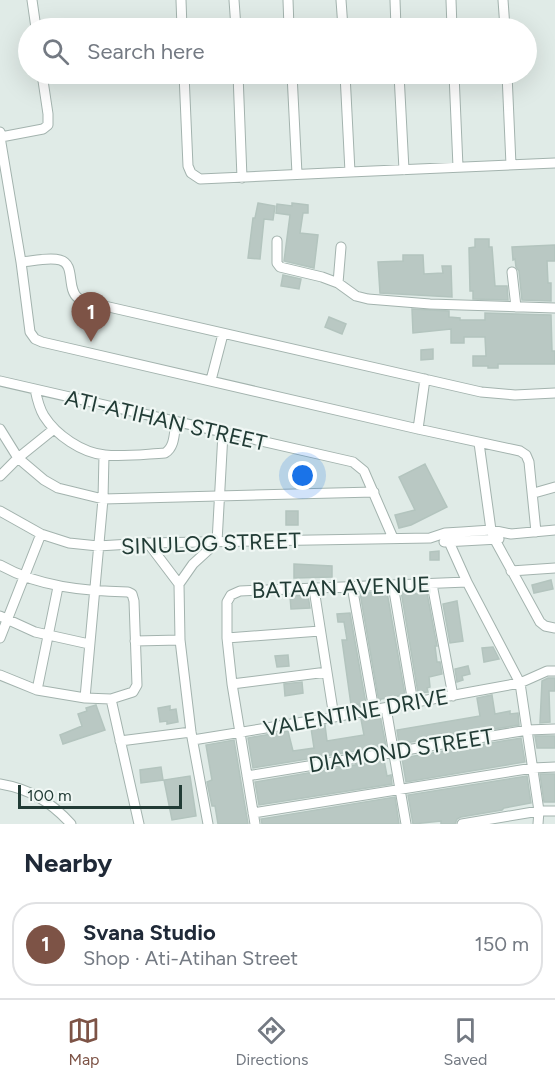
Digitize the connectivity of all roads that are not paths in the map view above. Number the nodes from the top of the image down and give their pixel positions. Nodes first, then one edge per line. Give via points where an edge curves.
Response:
1 (32, 0) edge
2 (181, 0) edge
3 (234, 0) edge
4 (288, 0) edge
5 (341, 0) edge
6 (395, 0) edge
7 (451, 0) edge
8 (503, 0) edge
9 (35, 18) edge
10 (182, 18) edge
11 (235, 18) edge
12 (289, 18) edge
13 (342, 18) edge
14 (396, 18) edge
15 (452, 18) edge
16 (504, 18) edge
17 (44, 84) edge
18 (184, 84) edge
19 (238, 84) edge
20 (292, 84) edge
21 (346, 84) edge
22 (400, 84) edge
23 (454, 84) edge
24 (508, 84) edge
25 (0, 135) edge
26 (555, 163) edge
27 (512, 165) junction
28 (458, 167) junction
29 (404, 170) junction
30 (350, 172) junction
31 (297, 174) junction
32 (242, 178) junction
33 (277, 241) dead end
34 (340, 247) dead end
35 (21, 262) junction
36 (512, 272) dead end
37 (338, 283) junction
38 (516, 307) junction
39 (555, 308) edge
40 (223, 334) junction
41 (425, 379) junction
42 (211, 380) junction
43 (0, 381) edge
44 (35, 389) junction
45 (555, 393) edge
46 (176, 422) junction
47 (0, 429) edge
48 (54, 429) junction
49 (418, 429) junction
50 (223, 433) junction
51 (478, 443) junction
52 (104, 455) junction
53 (18, 458) junction
54 (0, 476) edge
55 (555, 487) edge
56 (374, 492) junction
57 (534, 493) junction
58 (218, 497) junction
59 (103, 499) junction
60 (0, 511) edge
61 (491, 530) junction
62 (555, 530) edge
63 (537, 532) junction
64 (445, 533) junction
65 (41, 534) junction
66 (511, 534) junction
67 (393, 538) junction
68 (430, 538) junction
69 (495, 540) junction
70 (217, 542) junction
71 (148, 543) junction
72 (448, 543) junction
73 (98, 546) junction
74 (0, 565) edge
75 (555, 568) edge
76 (511, 571) junction
77 (24, 575) junction
78 (467, 582) junction
79 (179, 584) junction
80 (432, 584) junction
81 (393, 585) junction
82 (352, 586) junction
83 (58, 587) junction
84 (314, 589) junction
85 (95, 591) junction
86 (3, 618) edge
87 (555, 628) edge
88 (320, 631) junction
89 (47, 636) junction
90 (0, 638) edge
91 (227, 638) junction
92 (180, 640) junction
93 (135, 641) junction
94 (89, 644) junction
95 (555, 671) edge
96 (327, 672) junction
97 (0, 675) edge
98 (520, 683) junction
99 (232, 684) junction
100 (37, 690) junction
101 (453, 696) junction
102 (86, 698) junction
103 (111, 699) junction
104 (413, 703) junction
105 (386, 708) junction
106 (374, 710) junction
107 (334, 717) junction
108 (555, 729) edge
109 (528, 730) junction
110 (241, 732) junction
111 (192, 736) junction
112 (120, 741) junction
113 (394, 751) junction
114 (555, 767) edge
115 (533, 768) junction
116 (247, 776) junction
117 (0, 784) edge
118 (400, 789) junction
119 (539, 811) junction
120 (555, 811) edge
121 (253, 813) junction
122 (71, 824) edge
123 (139, 824) edge
124 (208, 824) edge
125 (255, 824) edge
126 (406, 824) edge
127 (462, 824) edge
128 (538, 824) edge

1 - 9 street
2 - 10 street
3 - 11 street
4 - 12 street
5 - 13 street
6 - 14 street
7 - 15 street
8 - 16 street
17 - 25 street via 48,124 43,129
18 - 32 street via 191,173 200,179
19 - 32 street
20 - 31 street
21 - 30 street
22 - 29 street
23 - 28 street
24 - 27 street
25 - 35 street
26 - 27 street
27 - 28 street
28 - 29 street
29 - 30 street
30 - 31 street
31 - 32 street
33 - 37 street via 280,267
34 - 37 street
35 - 40 street via 65,262 73,292 87,302
35 - 42 street via 30,332 35,339
36 - 38 street
37 - 38 street via 368,299
38 - 39 street
40 - 41 street
40 - 42 street
41 - 45 street via 481,392
41 - 49 street
42 - 49 street
43 - 44 street, ATI-ATIHAN STREET
44 - 46 street, ATI-ATIHAN STREET
44 - 48 street via 39,406
46 - 50 street, ATI-ATIHAN STREET
46 - 52 street via 171,450 165,453
47 - 53 street
48 - 52 street via 85,450
48 - 53 street
49 - 51 street
50 - 56 street, ATI-ATIHAN STREET via 353,462 364,471
50 - 58 street
51 - 57 street via 526,455
51 - 61 street
52 - 59 street
53 - 54 street
53 - 59 street via 58,488
55 - 57 street
56 - 58 street
56 - 67 street, ATI-ATIHAN STREET
57 - 63 street
58 - 59 street
58 - 70 street
59 - 73 street
60 - 65 street, SINULOG STREET
61 - 64 street
61 - 66 street
61 - 69 street
62 - 63 street
63 - 66 street
64 - 68 street
64 - 72 street
65 - 73 street, SINULOG STREET via 69,543
65 - 77 street
66 - 69 street
67 - 68 street, SINULOG STREET
67 - 70 street, SINULOG STREET
68 - 72 street
69 - 72 street
69 - 76 street
70 - 71 street, SINULOG STREET
70 - 79 street via 193,564
71 - 73 street, SINULOG STREET
71 - 79 street
72 - 78 street
73 - 85 street
74 - 77 street
75 - 76 street
76 - 87 street via 540,622
77 - 83 street
77 - 86 street
78 - 80 street, BATAAN AVENUE
78 - 98 street
79 - 92 street
80 - 81 street, BATAAN AVENUE
80 - 101 street
81 - 82 street, BATAAN AVENUE
81 - 104 street
82 - 84 street, BATAAN AVENUE
82 - 106 street
83 - 85 street
83 - 89 street
84 - 88 street
84 - 91 street, BATAAN AVENUE via 240,591 231,595 227,602
85 - 93 street via 132,594
85 - 94 street
86 - 89 street
86 - 90 street
88 - 91 street
88 - 96 street
89 - 94 street
89 - 100 street
91 - 99 street, BATAAN AVENUE
92 - 93 street
92 - 111 street
93 - 103 street via 137,685 133,692
94 - 102 street
95 - 98 street, VALENTINE DRIVE
96 - 99 street
96 - 107 street
97 - 100 street
98 - 101 street, VALENTINE DRIVE
98 - 109 street
99 - 110 street, BATAAN AVENUE
100 - 102 street
101 - 104 street, VALENTINE DRIVE
102 - 103 street
103 - 112 street
104 - 105 street, VALENTINE DRIVE
105 - 106 street, VALENTINE DRIVE
105 - 113 street
106 - 107 street, VALENTINE DRIVE
107 - 110 street, VALENTINE DRIVE
108 - 109 street, DIAMOND STREET
109 - 113 street, DIAMOND STREET
109 - 115 street
110 - 111 street, VALENTINE DRIVE
110 - 116 street, BATAAN AVENUE
111 - 112 street, VALENTINE DRIVE
111 - 124 street
112 - 123 street
113 - 116 street, DIAMOND STREET
113 - 118 street
114 - 115 street
115 - 118 street
115 - 119 street
116 - 121 street, BATAAN AVENUE
117 - 122 street via 41,797
118 - 121 street
118 - 126 street
119 - 120 street
119 - 127 street
119 - 128 street
121 - 125 street, BATAAN AVENUE

